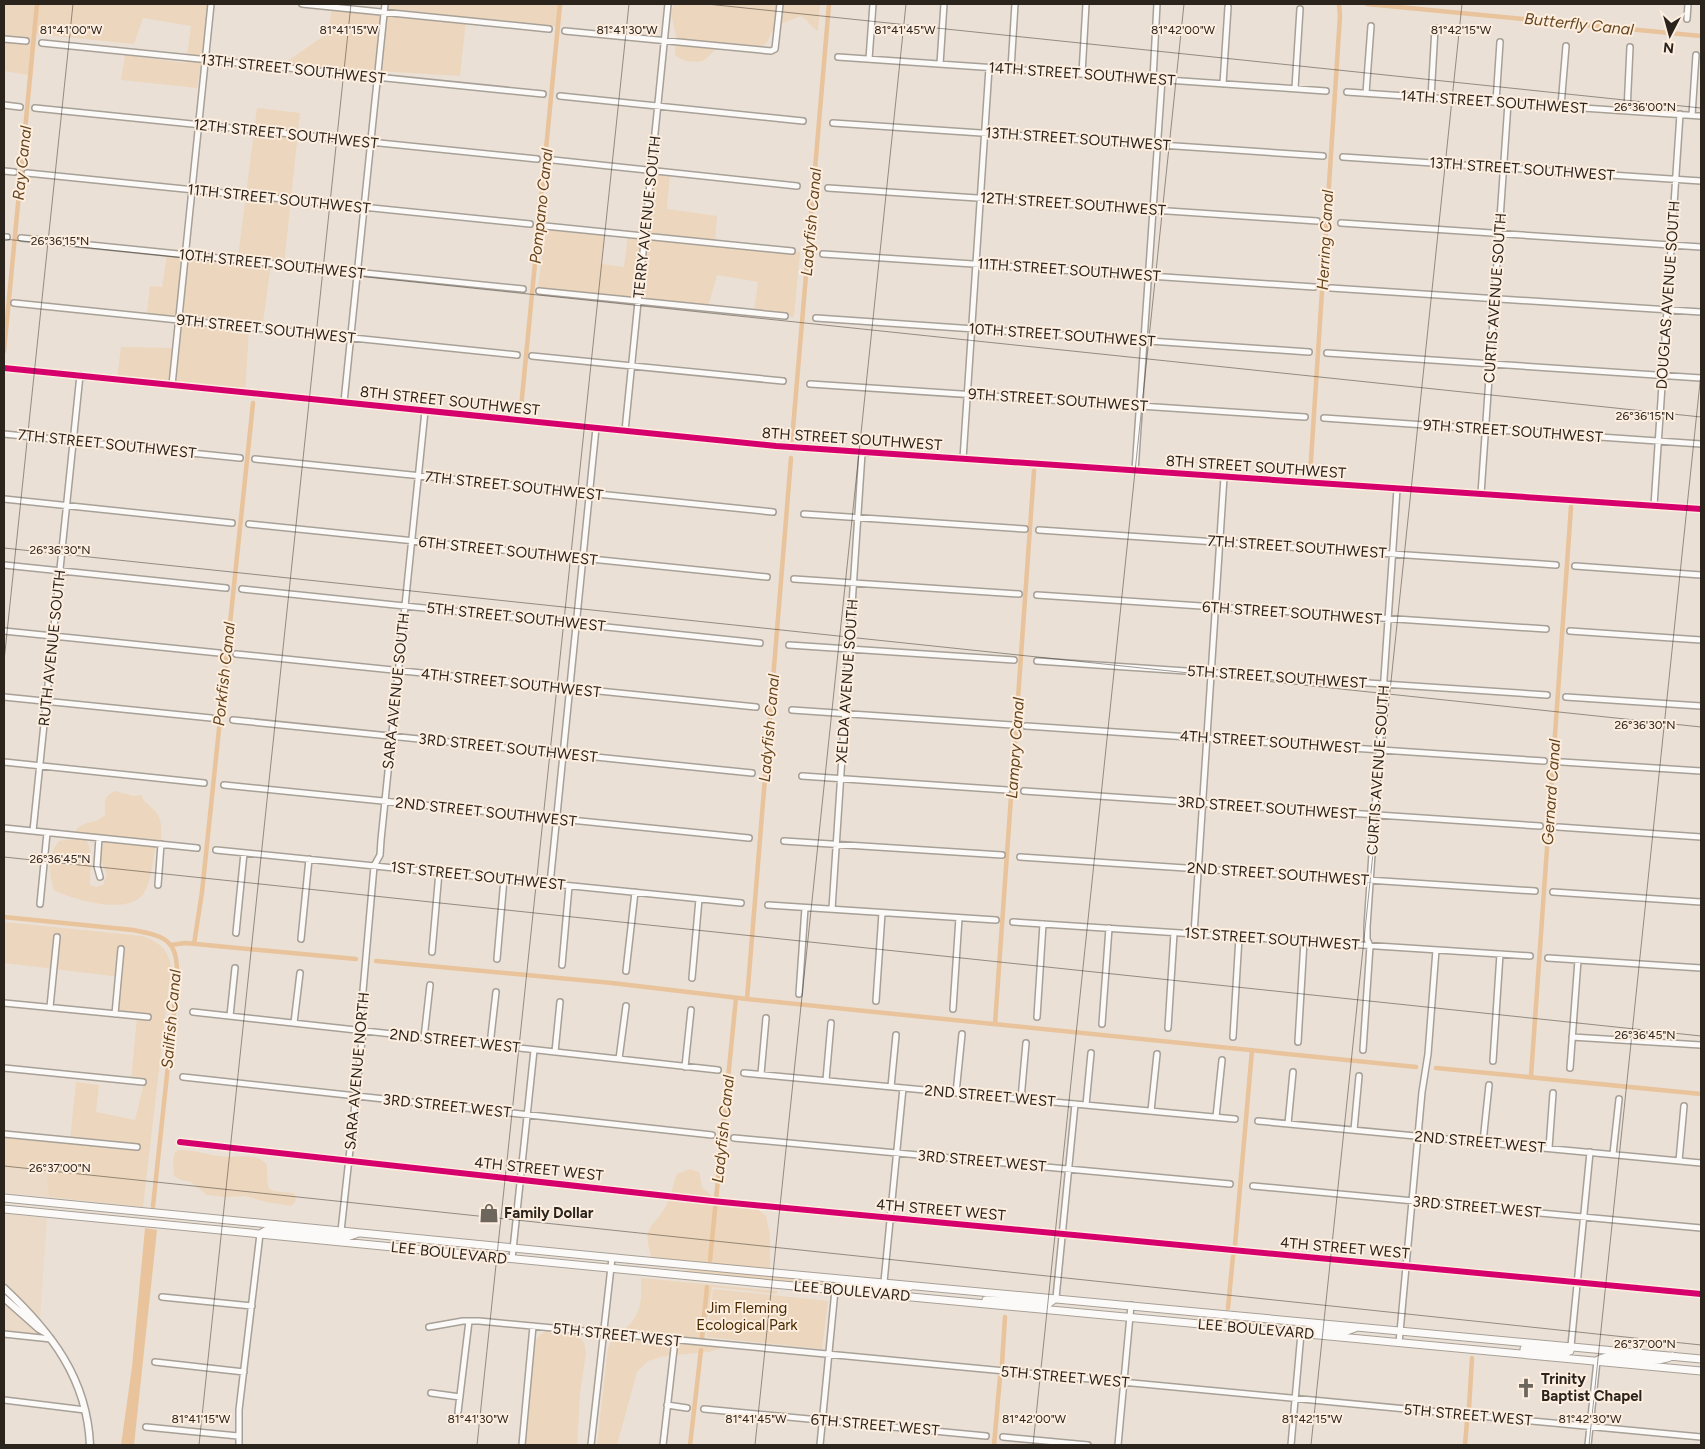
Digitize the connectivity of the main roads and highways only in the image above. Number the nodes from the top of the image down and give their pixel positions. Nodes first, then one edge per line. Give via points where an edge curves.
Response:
1 (4, 1198) edge
2 (4, 1209) edge
3 (359, 1233) junction
4 (260, 1234) junction
5 (913, 1285) junction
6 (835, 1290) junction
7 (1056, 1298) junction
8 (982, 1303) junction
9 (1358, 1327) junction
10 (1301, 1333) junction
11 (1572, 1346) junction
12 (1497, 1352) junction
13 (1673, 1356) junction
14 (1701, 1358) edge
15 (1597, 1361) junction
16 (1701, 1371) edge

1 - 3 main road, LEE BOULEVARD
2 - 4 main road, LEE BOULEVARD
3 - 4 main road via 347,1237 267,1230
3 - 5 main road, LEE BOULEVARD
4 - 6 main road, LEE BOULEVARD
5 - 6 main road via 900,1291 843,1285
5 - 7 main road, LEE BOULEVARD
6 - 8 main road, LEE BOULEVARD
7 - 8 main road via 1048,1304 987,1299
7 - 9 main road, LEE BOULEVARD
8 - 10 main road, LEE BOULEVARD
9 - 10 main road via 1344,1332 1310,1329
9 - 11 main road, LEE BOULEVARD
10 - 12 main road, LEE BOULEVARD
11 - 12 main road via 1564,1353 1505,1348
11 - 13 main road, LEE BOULEVARD
12 - 15 main road, LEE BOULEVARD
13 - 14 main road, LEE BOULEVARD
13 - 15 main road via 1663,1361 1608,1356
15 - 16 main road, LEE BOULEVARD

